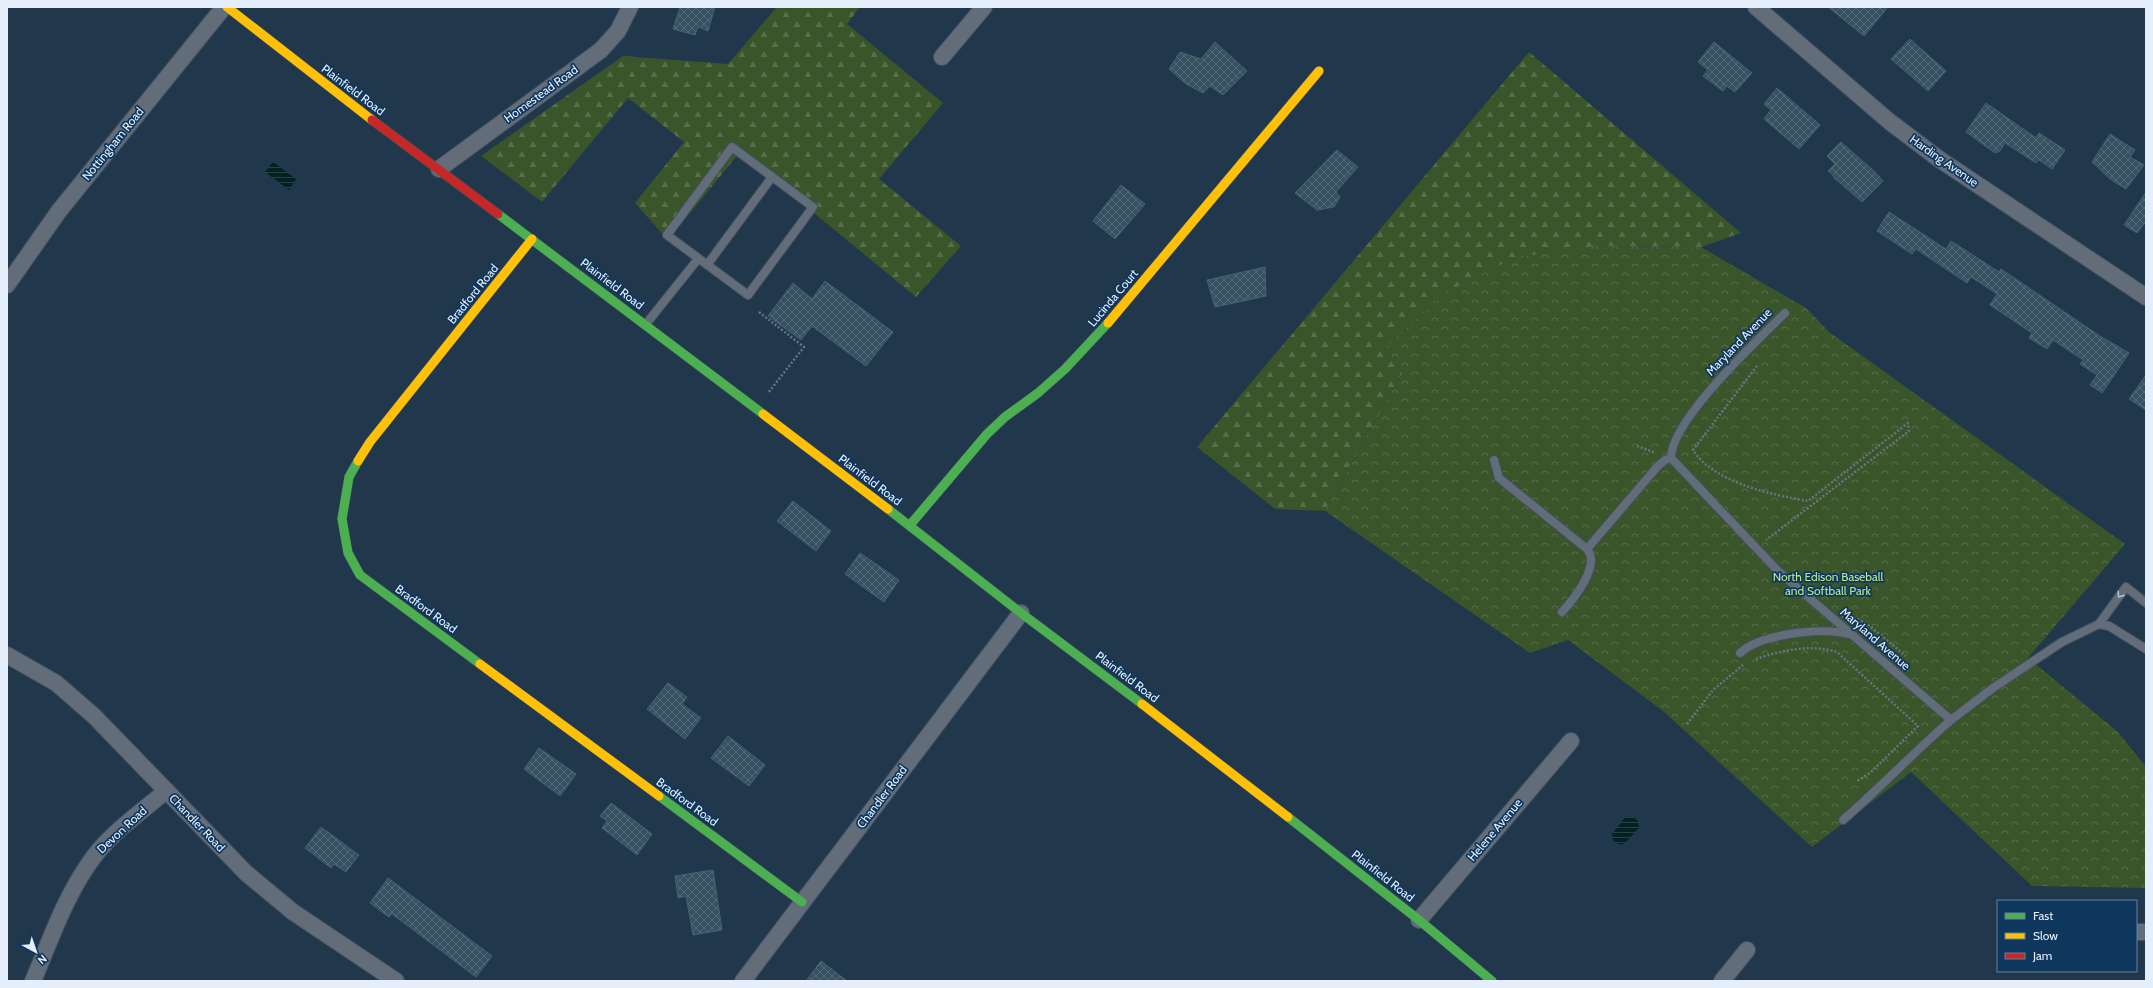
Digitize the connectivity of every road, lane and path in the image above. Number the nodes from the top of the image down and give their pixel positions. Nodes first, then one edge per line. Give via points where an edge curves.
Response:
1 (224, 7) edge
2 (227, 7) edge
3 (630, 7) edge
4 (984, 7) edge
5 (1764, 9) edge
6 (942, 57) dead end
7 (1320, 71) dead end
8 (439, 169) junction
9 (772, 177) junction
10 (532, 239) junction
11 (698, 259) junction
12 (707, 265) junction
13 (7, 285) edge
14 (2146, 297) edge
15 (759, 312) dead end
16 (1785, 313) dead end
17 (645, 325) junction
18 (1757, 366) dead end
19 (773, 398) dead end
20 (1671, 458) junction
21 (1494, 460) dead end
22 (910, 525) junction
23 (1761, 544) dead end
24 (1587, 549) junction
25 (2146, 602) edge
26 (1562, 612) dead end
27 (1021, 613) junction
28 (1846, 615) dead end
29 (2099, 624) junction
30 (1851, 635) junction
31 (2146, 649) edge
32 (1740, 653) dead end
33 (7, 655) edge
34 (1906, 656) dead end
35 (1753, 660) dead end
36 (1747, 662) dead end
37 (1951, 720) junction
38 (1687, 724) dead end
39 (1570, 741) dead end
40 (1857, 781) dead end
41 (166, 791) junction
42 (1843, 820) dead end
43 (802, 902) junction
44 (1419, 920) junction
45 (1747, 950) dead end
46 (33, 981) edge
47 (396, 981) edge
48 (743, 981) edge
49 (1492, 981) edge
50 (1722, 981) edge

1 - 13 street, Nottingham Road via 59,211
2 - 8 street, Plainfield Road via 333,91
3 - 8 street, Homestead Road via 618,31 601,50
4 - 6 street
5 - 14 street, Harding Avenue via 1881,115 1933,154
7 - 22 street, Lucinda Court via 1089,345 1038,393 987,434
8 - 10 street, Plainfield Road
9 - 11 lane via 732,147 668,235
9 - 12 lane
9 - 12 lane via 813,207 748,295
10 - 17 street, Plainfield Road
10 - 43 street, Bradford Road via 370,442 349,477 342,519 348,553 360,575
11 - 12 lane
11 - 17 lane
15 - 19 path via 804,347 767,394
16 - 20 lane, Maryland Avenue via 1701,399 1676,440
17 - 22 street, Plainfield Road
18 - 23 path via 1693,450 1701,460 1736,482 1760,492 1808,501 1908,423 1909,431
20 - 24 lane via 1657,467
20 - 30 lane, Maryland Avenue via 1778,571
21 - 24 lane via 1499,478
22 - 27 street, Plainfield Road
24 - 26 lane via 1592,555 1592,563 1579,592
25 -> 29 lane via 2126,587
27 - 43 street, Chandler Road
27 - 44 street, Plainfield Road via 1174,728
28 - 34 path via 1866,623
29 - 31 lane via 2109,626
29 - 37 lane via 2062,642 1993,688
30 - 32 lane via 1825,630 1808,631 1758,642
30 - 37 lane, Maryland Avenue
33 - 41 street, Chandler Road via 61,688 94,716
35 - 40 path via 1797,649 1828,649 1837,652 1918,726 1870,773
36 - 38 path via 1713,690
37 - 42 lane
39 - 44 street, Helene Avenue
41 - 46 street, Devon Road via 118,830 90,861 68,898
41 - 47 street, Chandler Road via 246,873 293,912
43 - 48 street, Chandler Road
44 - 49 street, Plainfield Road
45 - 50 street

